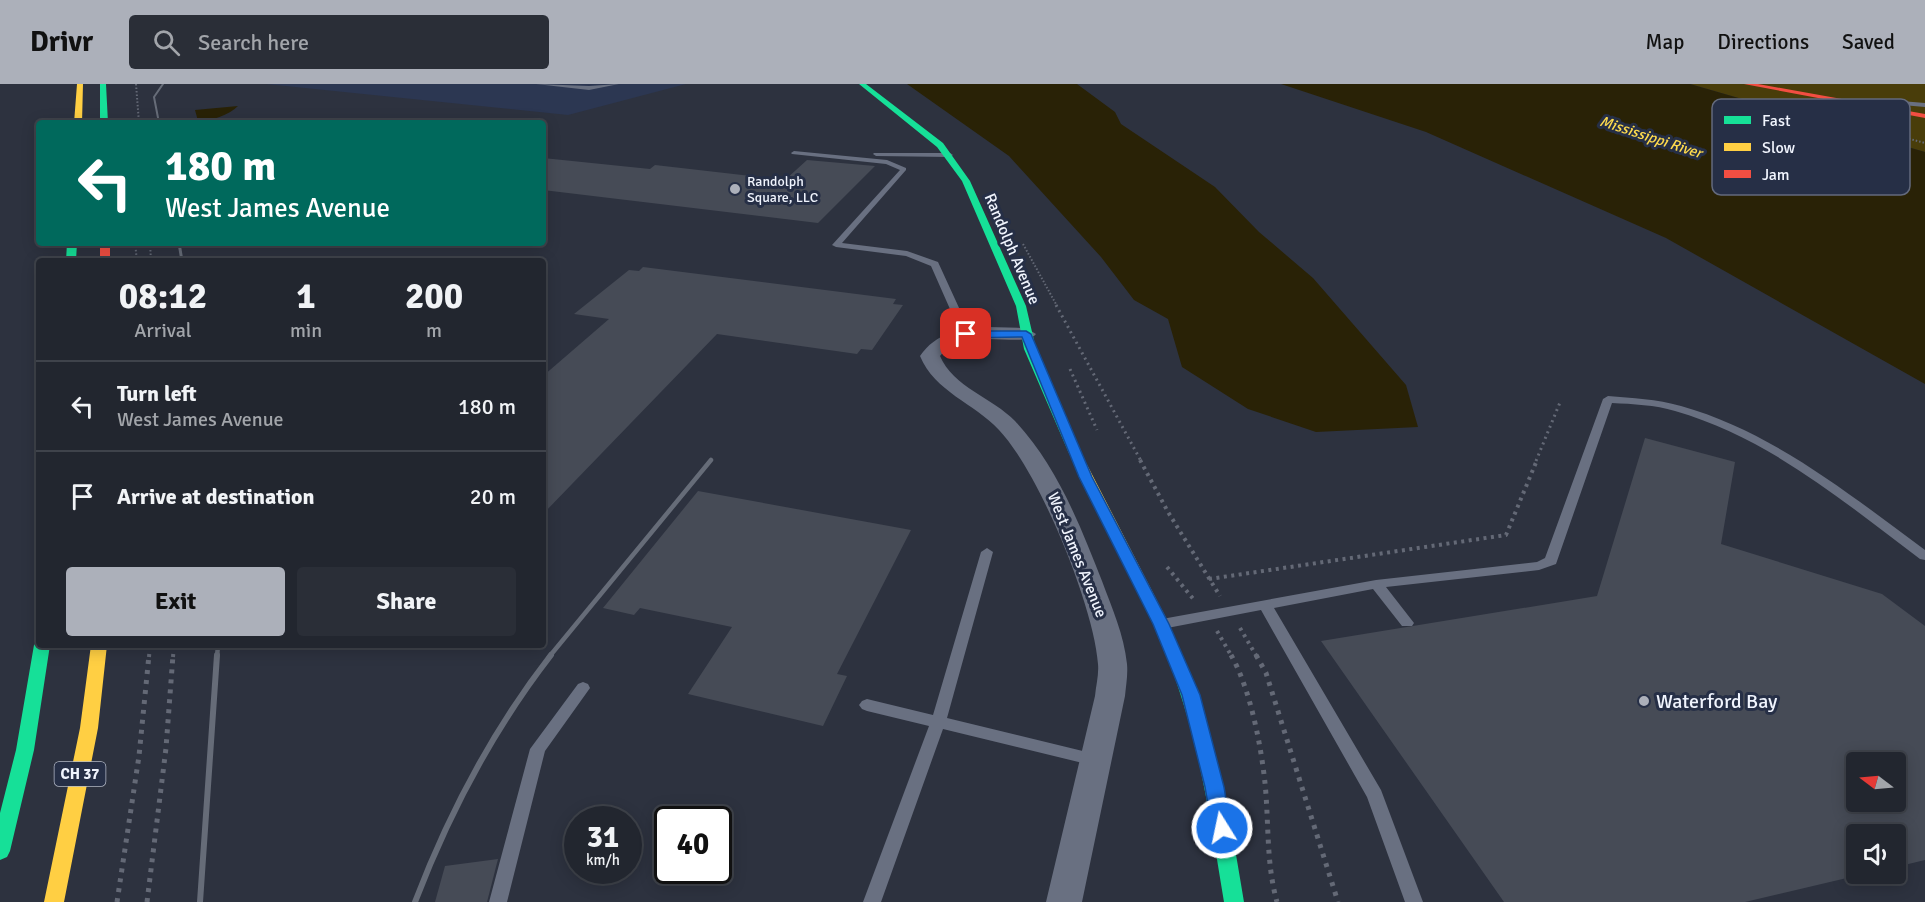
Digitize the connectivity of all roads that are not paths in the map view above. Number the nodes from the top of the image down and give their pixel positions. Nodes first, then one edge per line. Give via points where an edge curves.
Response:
1 (80, 84) edge
2 (103, 84) edge
3 (539, 84) edge
4 (616, 84) edge
5 (862, 84) edge
6 (1747, 84) edge
7 (1829, 99) edge
8 (1910, 104) edge
9 (1925, 105) edge
10 (1910, 114) edge
11 (1925, 116) edge
12 (78, 120) edge
13 (104, 120) edge
14 (950, 155) junction
15 (966, 334) junction
16 (1026, 334) junction
17 (987, 552) dead end
18 (1925, 556) edge
19 (1376, 584) junction
20 (1265, 604) junction
21 (1161, 624) junction
22 (1407, 624) dead end
23 (42, 648) edge
24 (99, 648) edge
25 (582, 688) dead end
26 (867, 705) dead end
27 (938, 723) junction
28 (1096, 760) junction
29 (0, 851) edge
30 (54, 902) edge
31 (498, 902) edge
32 (872, 902) edge
33 (1064, 902) edge
34 (1234, 902) edge
35 (1414, 902) edge

1 - 12 main road
2 - 13 main road
3 - 4 lane via 589,88
5 - 14 main road, Randolph Avenue
6 - 7 main road
8 - 9 lane
10 - 11 main road
14 - 15 lane via 794,153 887,162 904,169 836,245 907,254 935,264
14 - 16 main road, Randolph Avenue via 966,181 1021,306
15 - 16 street, West James Avenue
15 - 28 street, West James Avenue via 936,346 930,356 932,366 1005,423 1042,472 1060,506 1106,626 1113,662
16 - 21 main road, Randolph Avenue via 1085,477
17 - 27 lane
18 - 19 lane via 1802,466 1758,440 1675,408 1608,399 1551,561 1539,566
19 - 20 lane
19 - 22 lane
20 - 21 lane
20 - 35 lane via 1375,795
21 - 34 main road, Randolph Avenue via 1191,695 1214,787
23 - 29 main road via 25,750
24 - 30 main road, CH 37 via 89,729
25 - 31 lane via 538,749
26 - 27 lane
27 - 28 lane
27 - 32 lane
28 - 33 street, West James Avenue

